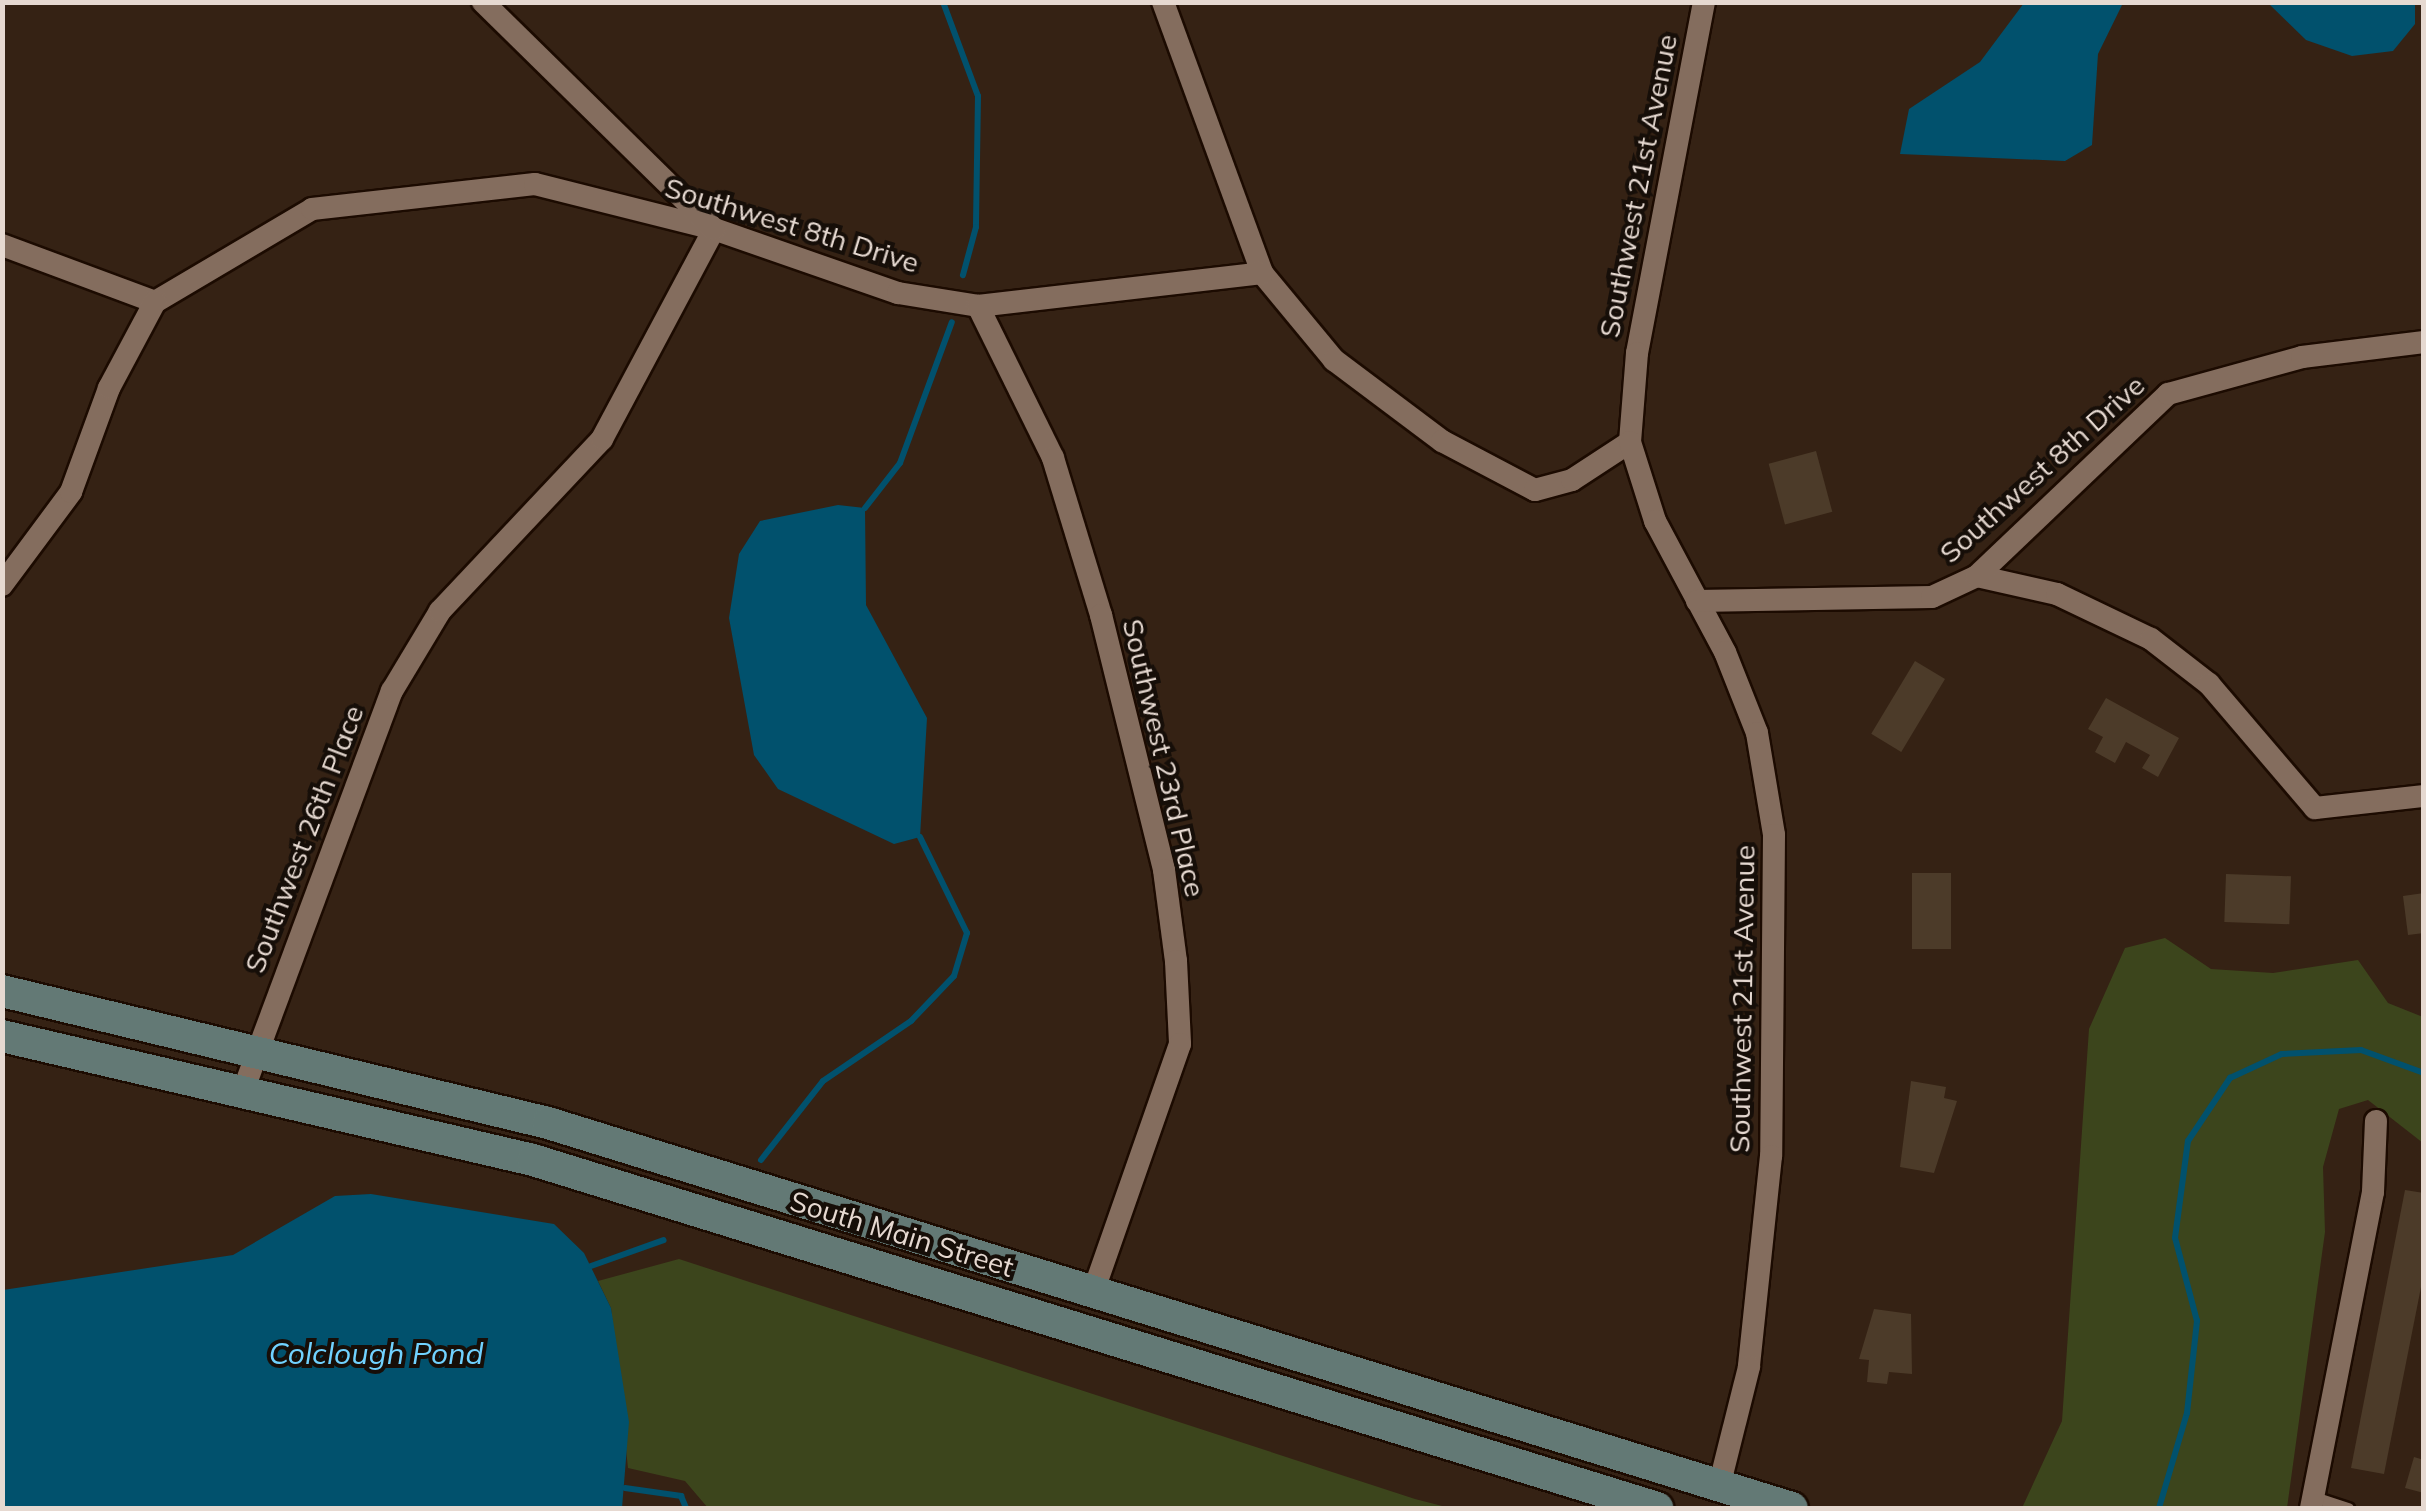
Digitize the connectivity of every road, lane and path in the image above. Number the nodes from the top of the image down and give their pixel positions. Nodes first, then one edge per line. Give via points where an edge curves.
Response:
1 (484, 2) edge
2 (1163, 2) edge
3 (1704, 2) edge
4 (714, 230) junction
5 (2, 246) edge
6 (1262, 273) junction
7 (155, 302) junction
8 (978, 306) junction
9 (2424, 342) edge
10 (1630, 442) junction
11 (1977, 576) junction
12 (2, 585) edge
13 (1697, 601) junction
14 (2424, 796) edge
15 (2, 991) edge
16 (2, 1036) edge
17 (258, 1052) junction
18 (243, 1091) junction
19 (2376, 1121) dead end
20 (1093, 1293) junction
21 (1078, 1332) junction
22 (1714, 1497) edge
23 (2312, 1503) edge
24 (1658, 1508) edge
25 (1792, 1508) edge
26 (2348, 1508) edge

1 - 4 street
2 - 6 street
3 - 10 street, Southwest 21st Avenue via 1637,353
4 - 7 street, Southwest 8th Drive via 536,184 450,188 312,209
4 - 8 street, Southwest 8th Drive via 898,293
4 - 17 street, Southwest 26th Place via 602,439 440,611 392,691
5 - 7 street
6 - 8 street, Southwest 8th Drive
6 - 10 street via 1334,360 1504,479 1536,490 1572,480
7 - 12 street via 108,388 71,492
8 - 20 street, Southwest 23rd Place via 1053,458 1101,615 1164,870 1176,961 1180,1044
9 - 11 street, Southwest 8th Drive via 2302,357 2168,394
10 - 13 street, Southwest 21st Avenue via 1655,521
11 - 13 street, Southwest 8th Drive via 1932,596
11 - 14 street via 2058,594 2151,639 2209,684 2314,808
13 - 22 street, Southwest 21st Avenue via 1756,733 1775,854 1772,1156 1749,1366
15 - 17 main road, South Main Street
16 - 18 main road, South Main Street
17 - 18 street, Southwest 26th Place
17 - 20 main road, South Main Street via 548,1123
18 - 21 main road, South Main Street via 533,1160
19 - 23 street via 2373,1192
20 - 21 main road
20 - 22 main road, South Main Street
21 - 24 main road, South Main Street
22 - 25 main road, South Main Street
23 - 26 lane

